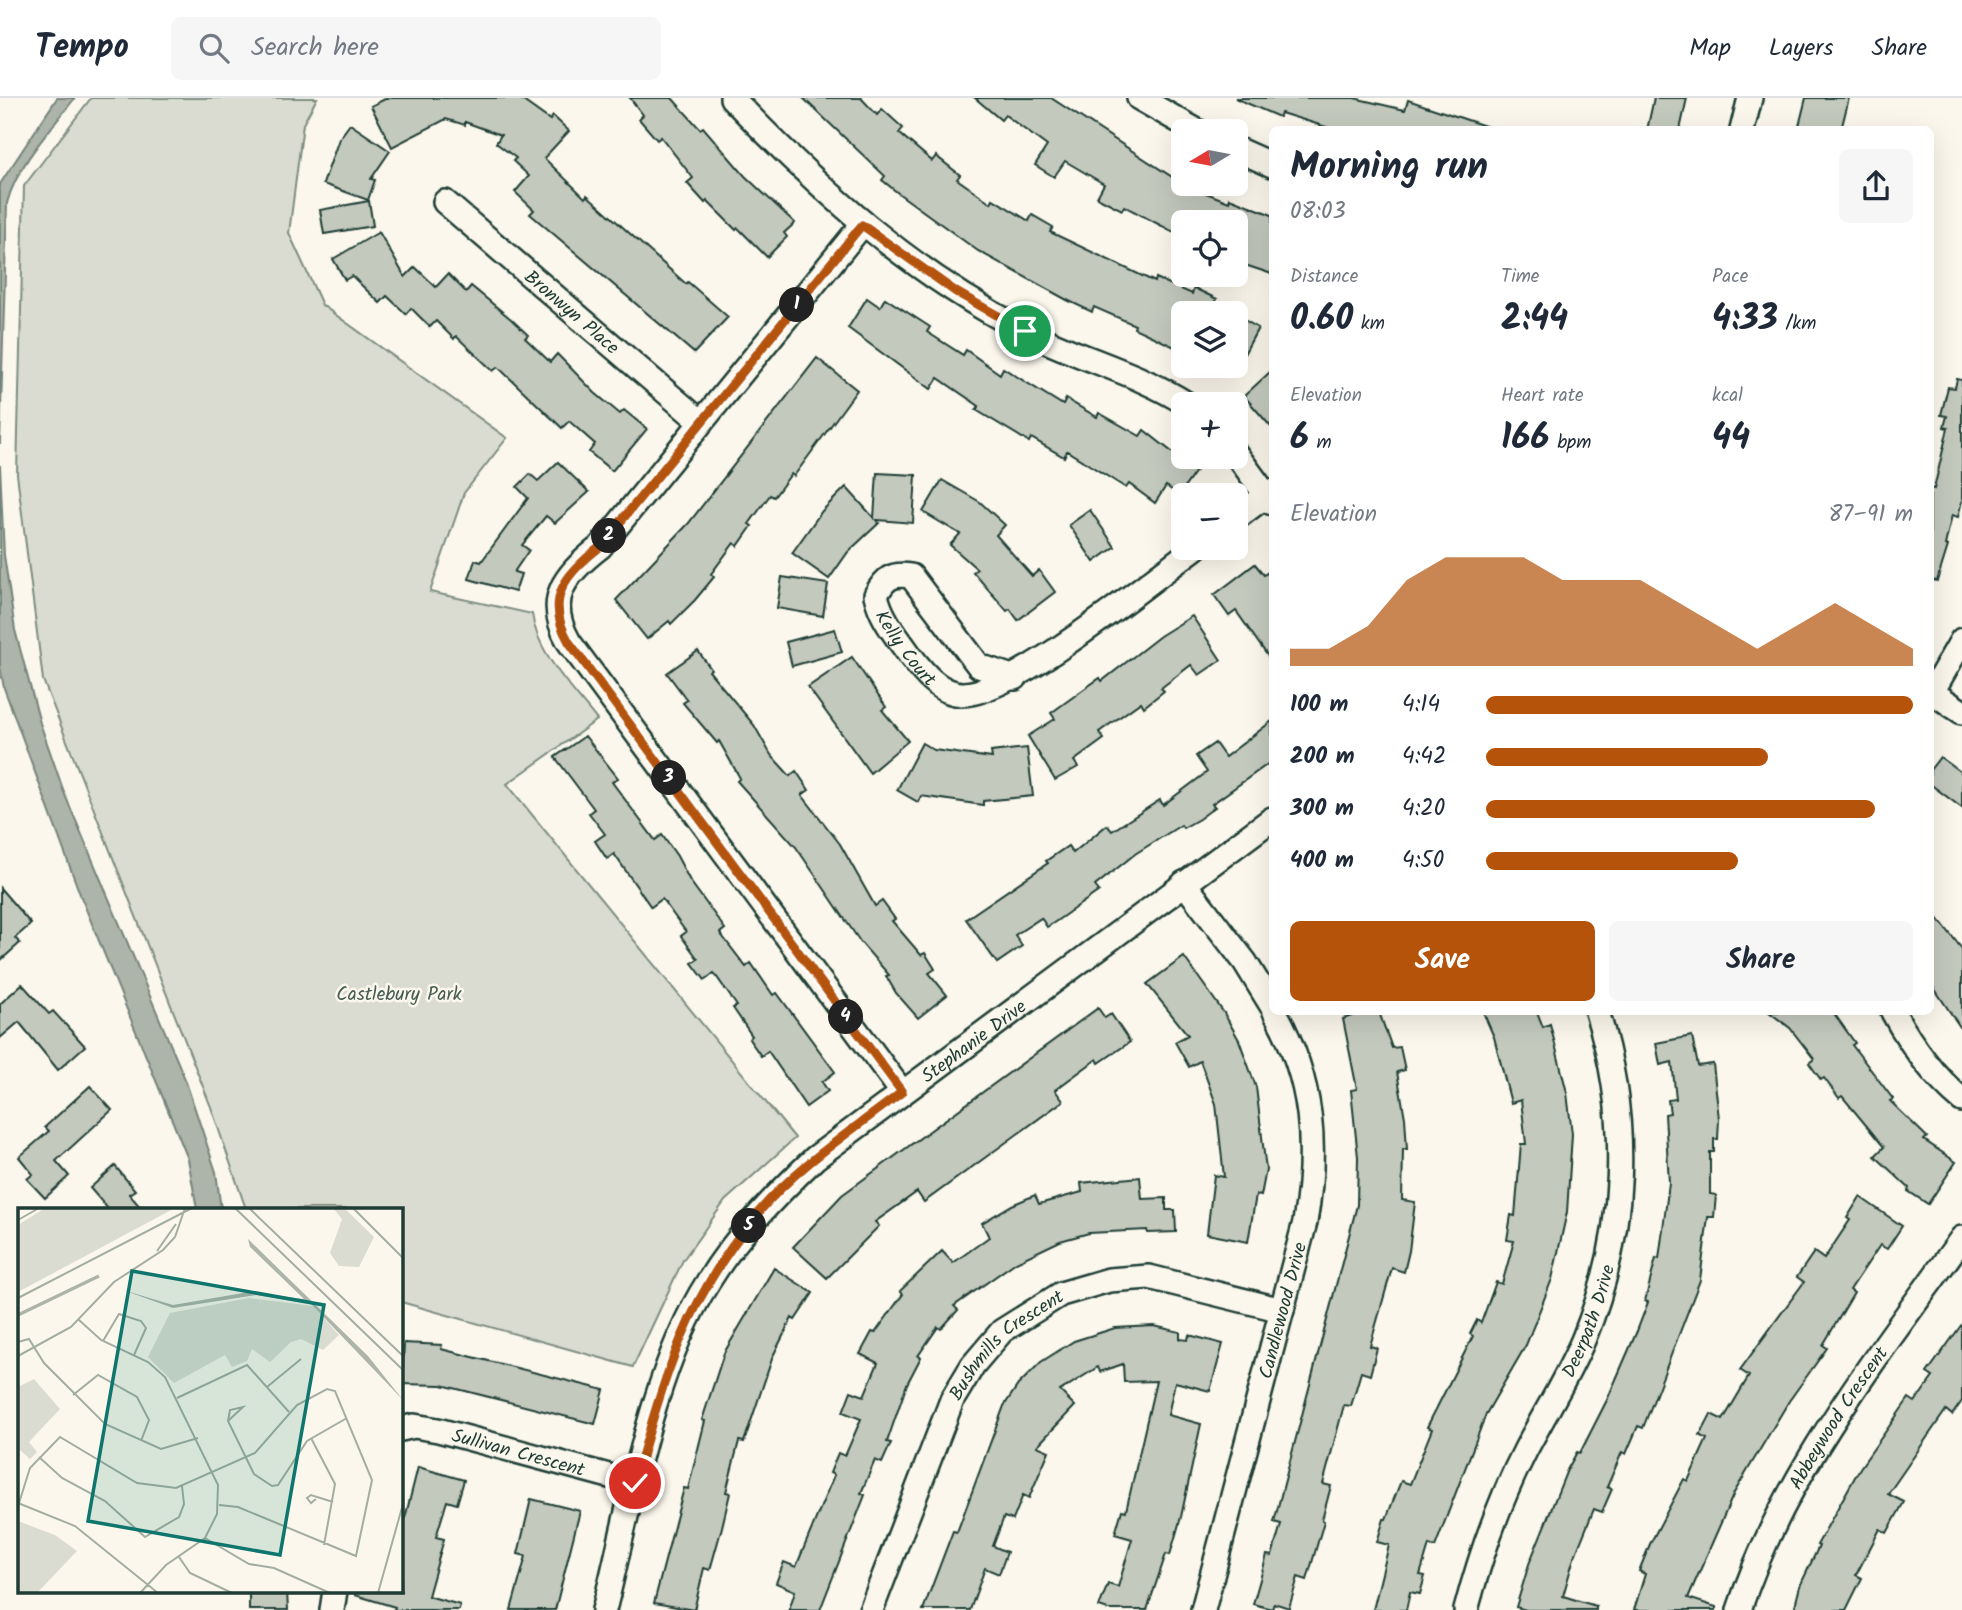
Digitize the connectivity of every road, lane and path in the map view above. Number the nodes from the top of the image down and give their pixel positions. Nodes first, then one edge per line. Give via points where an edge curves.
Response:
1 (732, 98) edge
2 (1139, 98) edge
3 (1750, 98) edge
4 (1176, 119) edge
5 (1743, 126) edge
6 (1248, 154) edge
7 (1269, 164) edge
8 (445, 202) dead end
9 (862, 225) junction
10 (1171, 397) edge
11 (701, 422) junction
12 (1248, 469) edge
13 (1269, 495) edge
14 (1269, 497) edge
15 (1248, 510) edge
16 (1178, 560) edge
17 (1962, 640) edge
18 (1015, 678) junction
19 (1934, 686) edge
20 (1934, 693) edge
21 (1962, 712) edge
22 (1269, 821) edge
23 (1184, 883) junction
24 (1269, 1001) edge
25 (1277, 1015) edge
26 (1598, 1015) edge
27 (1895, 1015) edge
28 (902, 1092) junction
29 (1962, 1100) edge
30 (1962, 1238) edge
31 (1282, 1310) junction
32 (402, 1429) edge
33 (635, 1483) junction
34 (335, 1592) edge
35 (332, 1610) edge
36 (604, 1610) edge
37 (871, 1610) edge
38 (1203, 1610) edge
39 (1466, 1610) edge
40 (1739, 1610) edge

1 - 9 street
2 - 4 street
3 - 5 street
6 - 7 street
8 - 11 street, Bronwyn Place
9 - 10 street via 956,292 1025,331
9 - 11 street
11 - 28 street via 600,547 573,569 561,588 559,621 569,642
12 - 13 street
14 - 15 street
16 - 18 street, Kelly Court
17 - 19 street
18 - 18 street, Kelly Court via 979,666 911,576 898,574 884,580 876,594 880,613 926,676 962,694
20 - 21 street
22 - 23 street, Stephanie Drive
23 - 24 street
23 - 28 street, Stephanie Drive
25 - 31 street, Candlewood Drive via 1289,1036 1301,1076 1314,1146 1305,1222
26 - 39 street, Deerpath Drive via 1615,1093 1620,1146 1615,1234 1583,1340 1519,1465
27 - 29 street via 1921,1057
28 - 33 street, Stephanie Drive via 815,1158 759,1212 706,1284 667,1366
30 - 40 street, Abbeywood Crescent via 1810,1459 1771,1533
31 - 37 street, Bushmills Crescent via 1187,1284 1136,1278 1061,1294 1002,1331 973,1364 952,1400
31 - 38 street, Candlewood Drive
32 - 33 street, Sullivan Crescent via 439,1430
33 - 36 street, Stephanie Drive
34 - 35 street

